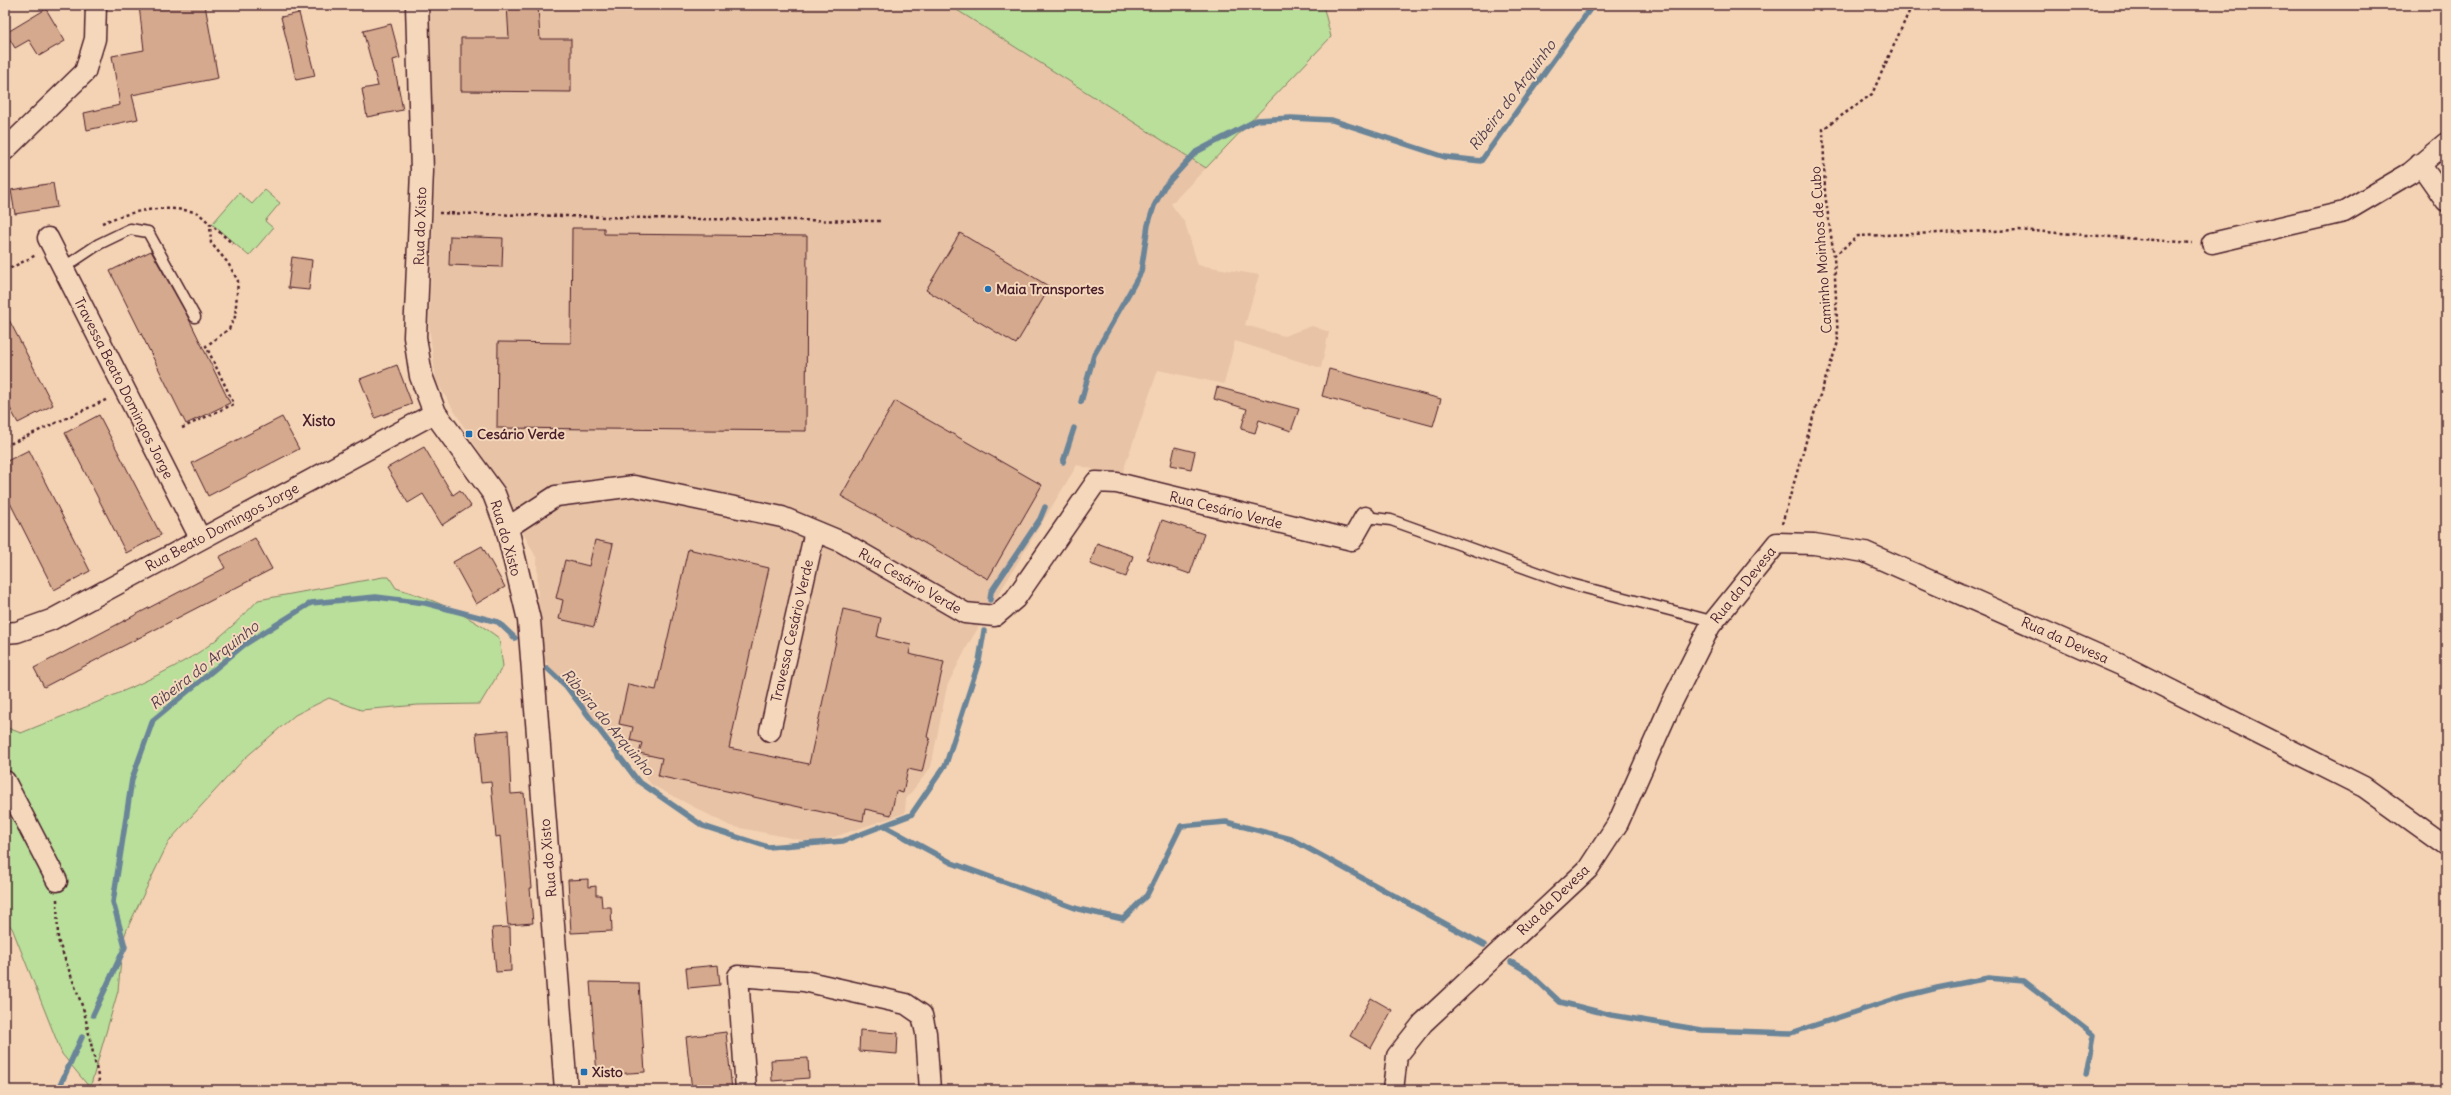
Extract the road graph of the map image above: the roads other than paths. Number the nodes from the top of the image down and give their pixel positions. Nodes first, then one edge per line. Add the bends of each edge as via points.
1 (96, 5) edge
2 (416, 5) edge
3 (2446, 142) edge
4 (5, 150) edge
5 (2420, 164) junction
6 (2446, 201) edge
7 (50, 242) road end
8 (2212, 243) road end
9 (63, 268) junction
10 (195, 317) dead end
11 (436, 413) junction
12 (1365, 517) joint
13 (506, 528) junction
14 (815, 531) junction
15 (200, 538) junction
16 (1712, 623) junction
17 (5, 633) edge
18 (770, 731) dead end
19 (5, 781) edge
20 (2446, 846) edge
21 (57, 881) road end
22 (566, 1090) edge
23 (746, 1090) edge
24 (930, 1090) edge
25 (1393, 1090) edge

1 - 4 street via 95,39 85,72
2 - 11 street, Rua do Xisto via 422,171 414,337 421,376
3 - 5 street
5 - 6 street
5 - 8 street via 2410,173 2344,212
7 - 9 street, Travessa Beato Domingos Jorge
9 - 10 lane via 99,244 130,229 148,232
9 - 15 street, Travessa Beato Domingos Jorge
11 - 13 street, Rua do Xisto via 494,494
11 - 15 street, Rua Beato Domingos Jorge
12 - 14 street, Rua Cesário Verde via 1352,540 1117,483 1096,482 1015,599 995,616 965,614 842,542
12 - 16 lane via 1391,520 1567,584
13 - 14 street, Rua Cesário Verde via 556,496 634,486 782,517
13 - 22 street, Rua do Xisto via 529,620
14 - 18 street, Travessa Cesário Verde
15 - 17 street, Rua Beato Domingos Jorge via 51,620 17,632
16 - 20 street, Rua da Devesa via 1777,544 1814,544 1865,552 2122,665 2364,787
16 - 25 street, Rua da Devesa via 1671,704 1618,823 1588,869 1423,1023 1397,1056
19 - 21 street
23 - 24 street via 738,976 804,981 906,1004 922,1015 926,1033

